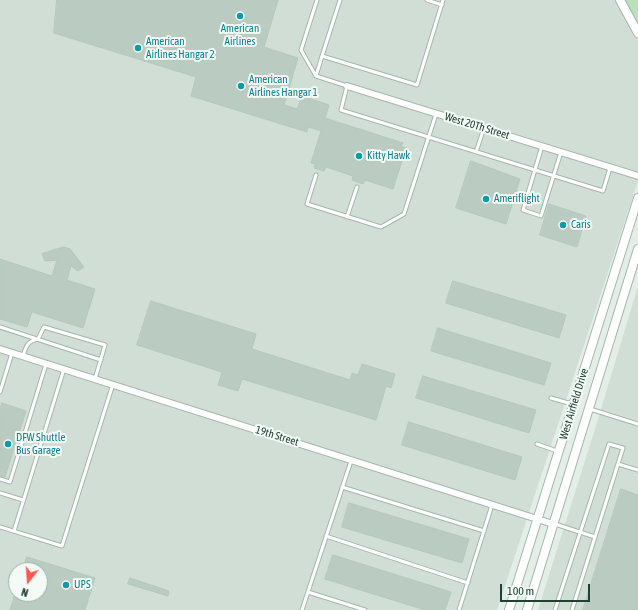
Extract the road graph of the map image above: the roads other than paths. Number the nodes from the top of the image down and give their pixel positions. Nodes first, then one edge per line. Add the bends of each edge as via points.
1 (317, 0) edge
2 (340, 0) edge
3 (427, 0) edge
4 (443, 0) edge
5 (620, 0) edge
6 (442, 4) junction
7 (638, 33) edge
8 (322, 56) junction
9 (316, 76) junction
10 (347, 86) junction
11 (436, 114) junction
12 (484, 128) junction
13 (429, 137) junction
14 (542, 146) junction
15 (476, 152) junction
16 (560, 152) junction
17 (610, 168) junction
18 (535, 170) junction
19 (316, 175) dead end
20 (554, 175) junction
21 (638, 176) edge
22 (357, 187) dead end
23 (638, 198) edge
24 (347, 217) junction
25 (637, 255) edge
26 (0, 327) edge
27 (38, 339) junction
28 (0, 349) edge
29 (12, 353) junction
30 (22, 356) junction
31 (101, 360) junction
32 (46, 364) junction
33 (64, 369) junction
34 (95, 379) junction
35 (113, 384) junction
36 (0, 392) edge
37 (551, 398) dead end
38 (574, 404) junction
39 (588, 409) junction
40 (638, 424) edge
41 (537, 444) dead end
42 (559, 451) junction
43 (351, 459) junction
44 (618, 464) junction
45 (638, 470) edge
46 (0, 479) edge
47 (342, 487) junction
48 (0, 493) edge
49 (23, 500) junction
50 (492, 504) junction
51 (538, 519) junction
52 (553, 524) junction
53 (0, 527) edge
54 (14, 531) junction
55 (484, 531) junction
56 (579, 532) junction
57 (326, 536) junction
58 (595, 537) junction
59 (468, 583) junction
60 (308, 592) junction
61 (302, 610) edge
62 (365, 610) edge
63 (459, 610) edge
64 (509, 610) edge
65 (527, 610) edge
66 (555, 610) edge
67 (572, 610) edge

1 - 9 lane via 301,50
2 - 8 lane
3 - 6 lane
4 - 6 lane
5 - 7 street
6 - 8 lane via 417,85
8 - 9 lane
9 - 10 lane, West 20Th Street
10 - 11 street, West 20Th Street
10 - 13 lane via 341,110
11 - 12 street, West 20Th Street
11 - 13 lane
12 - 14 street, West 20Th Street
12 - 15 lane
13 - 15 lane
13 - 24 lane via 404,214 381,227
14 - 16 street, West 20Th Street
14 - 18 lane
15 - 18 lane
16 - 17 street, West 20Th Street
16 - 20 lane
17 - 20 lane via 603,191
17 - 21 street, West 20Th Street
18 - 20 lane
18 - 20 lane via 523,210 541,216
19 - 24 lane via 307,204
22 - 24 lane
23 - 38 street, West Airfield Drive
25 - 39 street, West Airfield Drive
26 - 27 lane
27 - 30 lane via 31,340
27 - 31 lane
27 - 31 lane via 44,327 105,345
28 - 29 street, 19th Street
29 - 30 street, 19th Street
29 - 36 lane
30 - 32 street, 19th Street
31 - 34 lane
32 - 33 street, 19th Street
32 - 46 lane via 10,482
33 - 34 street, 19th Street
33 - 49 lane
34 - 35 street, 19th Street
35 - 43 street, 19th Street
35 - 54 lane via 62,546
37 - 38 lane
38 - 39 street
38 - 42 street, West Airfield Drive
39 - 40 lane
39 - 52 street, West Airfield Drive
41 - 42 lane
42 - 51 street, West Airfield Drive
43 - 47 lane
43 - 50 street, 19th Street
44 - 45 lane
44 - 56 lane via 623,448 608,444
44 - 58 lane
47 - 55 lane
47 - 57 lane
48 - 49 lane
49 - 54 lane
50 - 51 street, 19th Street
50 - 55 lane
51 - 52 street, 19th Street
51 - 64 street, West Airfield Drive
52 - 56 lane
52 - 65 street, West Airfield Drive
53 - 54 lane
55 - 59 lane
56 - 58 lane
56 - 66 lane
57 - 59 lane
57 - 60 lane
58 - 67 lane
59 - 63 lane
60 - 61 lane
60 - 62 lane

